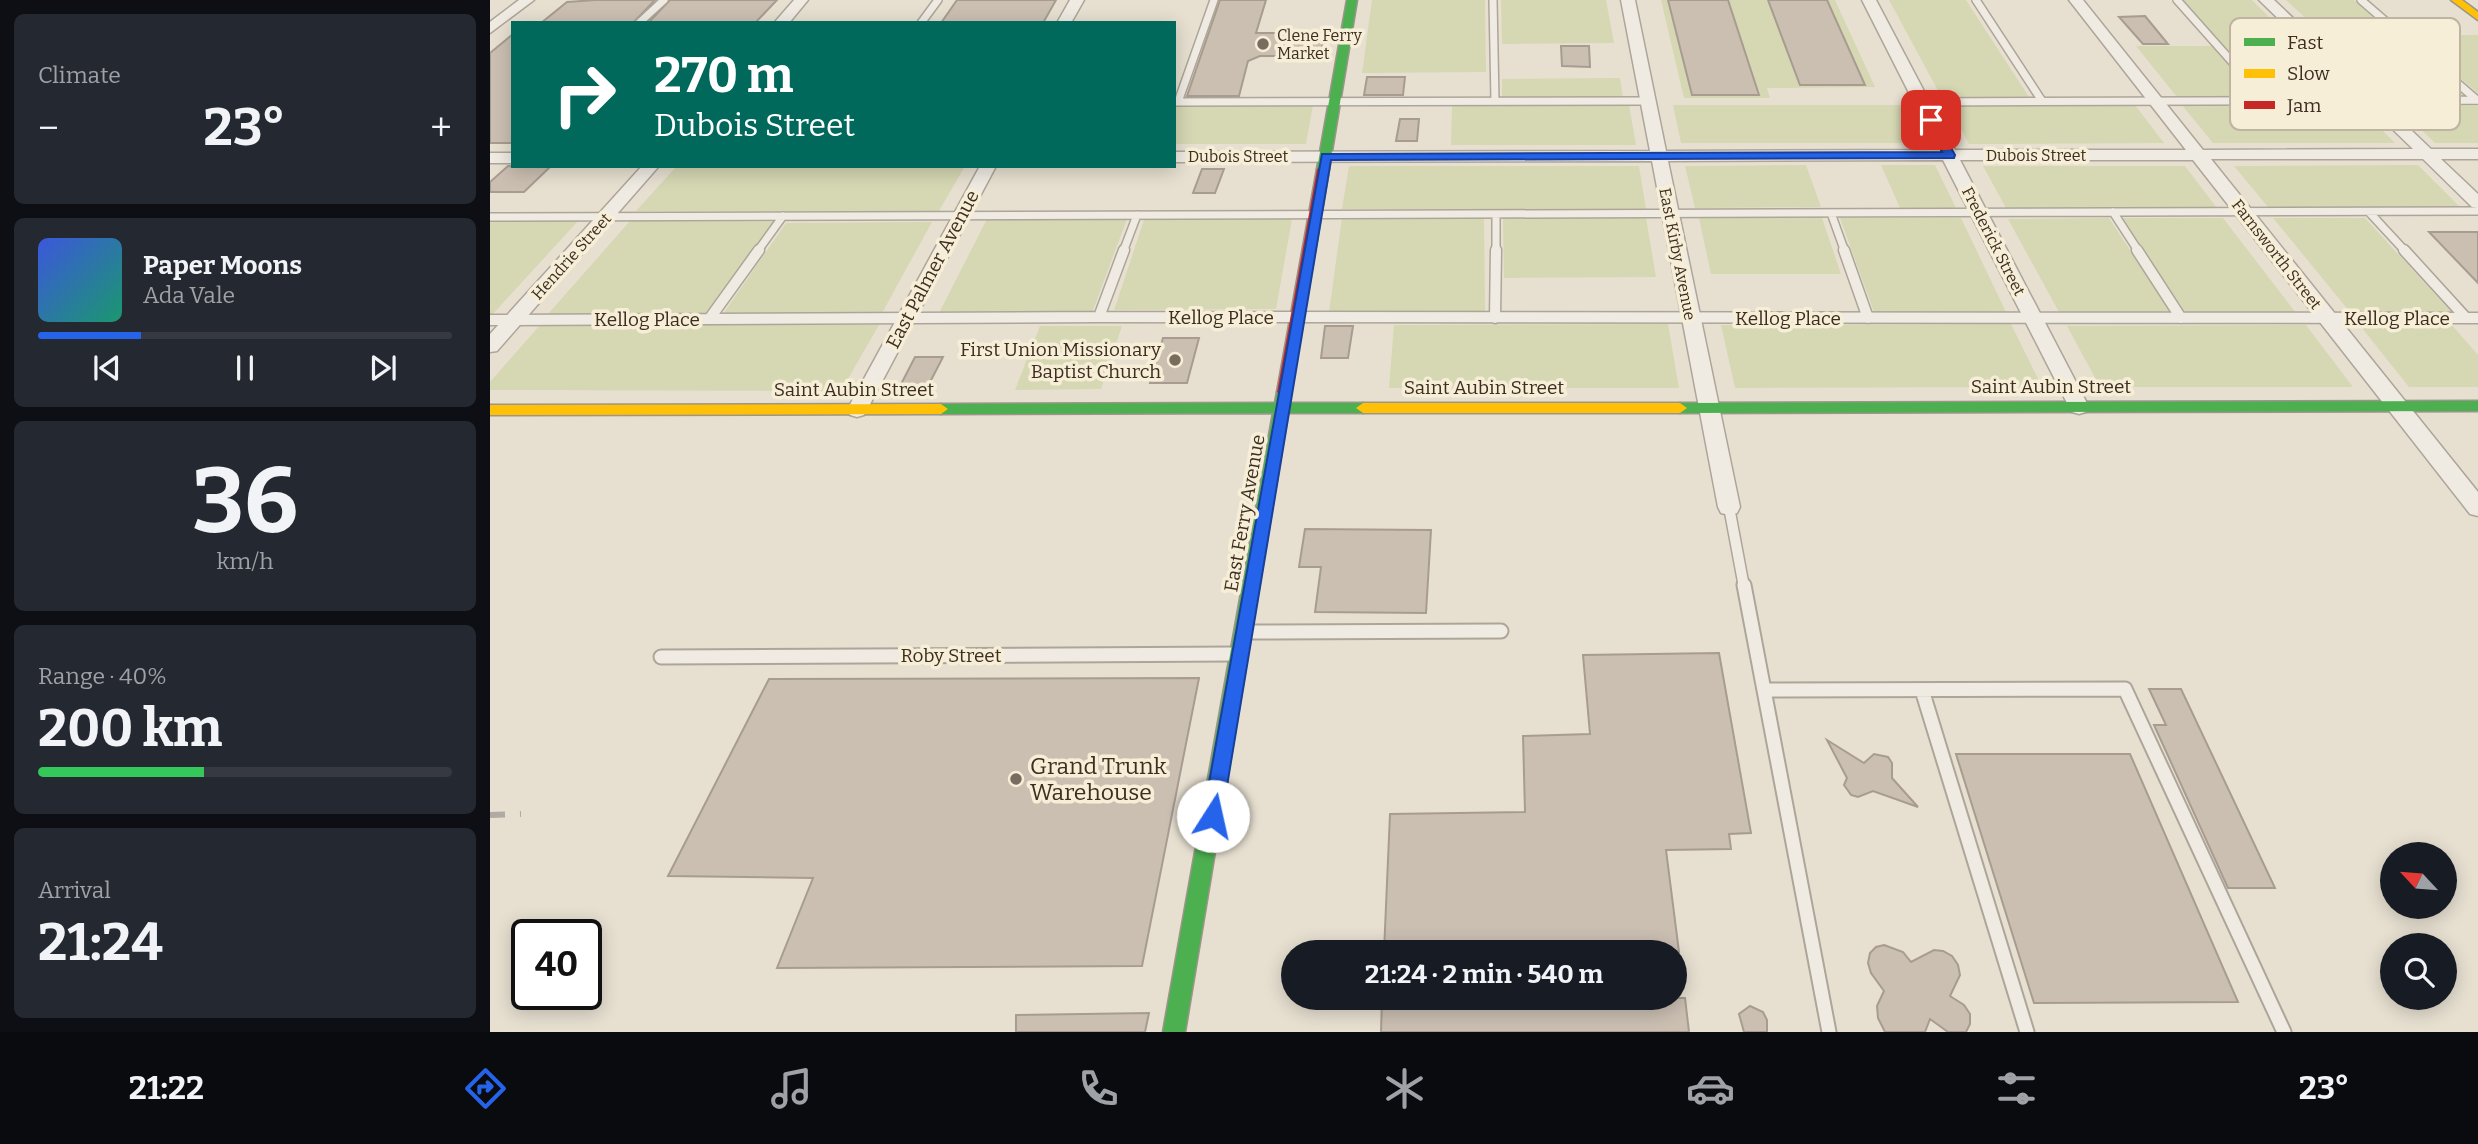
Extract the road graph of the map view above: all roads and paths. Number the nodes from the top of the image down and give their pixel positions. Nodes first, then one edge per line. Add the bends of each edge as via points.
1 (527, 0) edge
2 (664, 0) edge
3 (801, 0) edge
4 (938, 0) edge
5 (1077, 0) edge
6 (1214, 0) edge
7 (1352, 0) edge
8 (1493, 0) edge
9 (1628, 0) edge
10 (1869, 0) edge
11 (1976, 0) edge
12 (2076, 0) edge
13 (2177, 0) edge
14 (2266, 0) edge
15 (2361, 0) edge
16 (2456, 0) edge
17 (2478, 17) edge
18 (2285, 18) edge
19 (2382, 18) edge
20 (496, 20) edge
21 (641, 21) edge
22 (783, 21) edge
23 (922, 21) edge
24 (1066, 21) edge
25 (490, 29) edge
26 (2230, 60) edge
27 (2460, 85) edge
28 (2155, 100) junction
29 (2230, 100) edge
30 (2460, 100) edge
31 (2478, 100) edge
32 (1335, 101) junction
33 (1494, 101) junction
34 (1648, 101) junction
35 (2042, 101) junction
36 (1176, 102) edge
37 (1922, 102) junction
38 (2402, 130) edge
39 (2427, 154) junction
40 (2478, 154) edge
41 (1950, 155) junction
42 (2199, 155) junction
43 (1326, 156) junction
44 (1658, 156) junction
45 (1176, 157) edge
46 (490, 158) edge
47 (511, 158) edge
48 (649, 168) edge
49 (987, 168) edge
50 (2478, 203) edge
51 (2478, 211) edge
52 (2113, 212) junction
53 (2244, 212) junction
54 (2369, 212) junction
55 (1831, 213) junction
56 (1979, 213) junction
57 (1316, 214) junction
58 (1496, 214) junction
59 (1670, 214) junction
60 (961, 215) junction
61 (1137, 215) junction
62 (606, 216) junction
63 (783, 216) junction
64 (490, 217) edge
65 (906, 317) junction
66 (1099, 317) junction
67 (710, 318) junction
68 (1298, 318) junction
69 (1495, 318) junction
70 (1691, 318) junction
71 (1868, 318) junction
72 (2034, 318) junction
73 (2181, 318) junction
74 (2328, 318) junction
75 (2466, 318) junction
76 (2478, 318) edge
77 (514, 319) junction
78 (490, 320) edge
79 (490, 346) edge
80 (2478, 405) edge
81 (1284, 406) junction
82 (2397, 406) junction
83 (2079, 407) junction
84 (1709, 408) junction
85 (490, 410) edge
86 (857, 410) junction
87 (1729, 507) joint
88 (2477, 507) edge
89 (1501, 631) dead end
90 (1245, 632) junction
91 (1241, 654) junction
92 (660, 657) dead end
93 (1764, 690) junction
94 (1922, 690) junction
95 (1174, 1032) edge
96 (1829, 1032) edge
97 (2027, 1032) edge
98 (2284, 1032) edge

1 - 20 street
2 - 21 lane
3 - 22 street
4 - 23 lane
5 - 24 street
6 - 36 lane
7 - 32 street, East Ferry Avenue
8 - 33 lane
9 - 34 street, East Kirby Avenue
10 - 37 street, Frederick Street
11 - 35 lane
12 - 28 street, Farnsworth Street
13 - 26 lane
14 - 18 street
15 - 19 lane
16 - 17 street
20 - 25 street
27 - 31 lane
28 - 29 lane
28 - 35 lane
28 - 42 street, Farnsworth Street
30 - 31 lane
32 - 33 lane
32 - 36 lane
32 - 43 street, East Ferry Avenue
33 - 34 lane
34 - 44 street, East Kirby Avenue
35 - 37 lane
37 - 41 street, Frederick Street
38 - 39 street
39 - 40 street, Dubois Street
39 - 42 street, Dubois Street
39 - 50 street
41 - 42 street, Dubois Street
41 - 44 street, Dubois Street
41 - 56 street, Frederick Street
42 - 53 street, Farnsworth Street
43 - 44 street, Dubois Street
43 - 45 street, Dubois Street
43 - 57 street, East Ferry Avenue
44 - 59 street, East Kirby Avenue
46 - 47 street
48 - 62 street, Hendrie Street
49 - 60 street, East Palmer Avenue
51 - 54 lane
52 - 53 lane
52 - 56 lane
52 - 73 lane
53 - 54 lane
53 - 74 street, Farnsworth Street
54 - 75 lane
55 - 56 lane
55 - 59 lane
55 - 71 lane
56 - 72 street, Frederick Street
57 - 58 lane
57 - 61 lane
57 - 68 street, East Ferry Avenue
58 - 59 lane
58 - 69 lane
59 - 70 street, East Kirby Avenue
60 - 61 lane
60 - 63 lane
60 - 65 street, East Palmer Avenue
61 - 66 lane
62 - 63 lane
62 - 64 lane
62 - 77 street, Hendrie Street
63 - 67 lane
65 - 66 lane, Kellog Place
65 - 67 lane, Kellog Place
65 - 86 street, East Palmer Avenue
66 - 68 lane, Kellog Place
67 - 77 lane, Kellog Place
68 - 69 lane, Kellog Place
68 - 81 street, East Ferry Avenue
69 - 70 lane, Kellog Place
70 - 71 lane, Kellog Place
70 - 84 street, East Kirby Avenue
71 - 72 lane, Kellog Place
72 - 73 lane, Kellog Place
72 - 83 street, Frederick Street
73 - 74 lane, Kellog Place
74 - 75 lane, Kellog Place
74 - 82 street, Farnsworth Street
75 - 76 lane, Kellog Place
77 - 78 lane, Kellog Place
77 - 79 street, Hendrie Street
80 - 82 street, Saint Aubin Street
81 - 84 street, Saint Aubin Street
81 - 86 street, Saint Aubin Street
81 - 90 street, East Ferry Avenue
82 - 83 street, Saint Aubin Street
82 - 88 street, Farnsworth Street
83 - 84 street, Saint Aubin Street
84 - 87 street, East Kirby Avenue
85 - 86 street, Saint Aubin Street
87 - 93 lane
89 - 90 lane
90 - 91 street, East Ferry Avenue
91 - 92 lane, Roby Street
91 - 95 street, East Ferry Avenue
93 - 94 lane
93 - 96 lane
94 - 97 lane
94 - 98 lane via 2125,689

